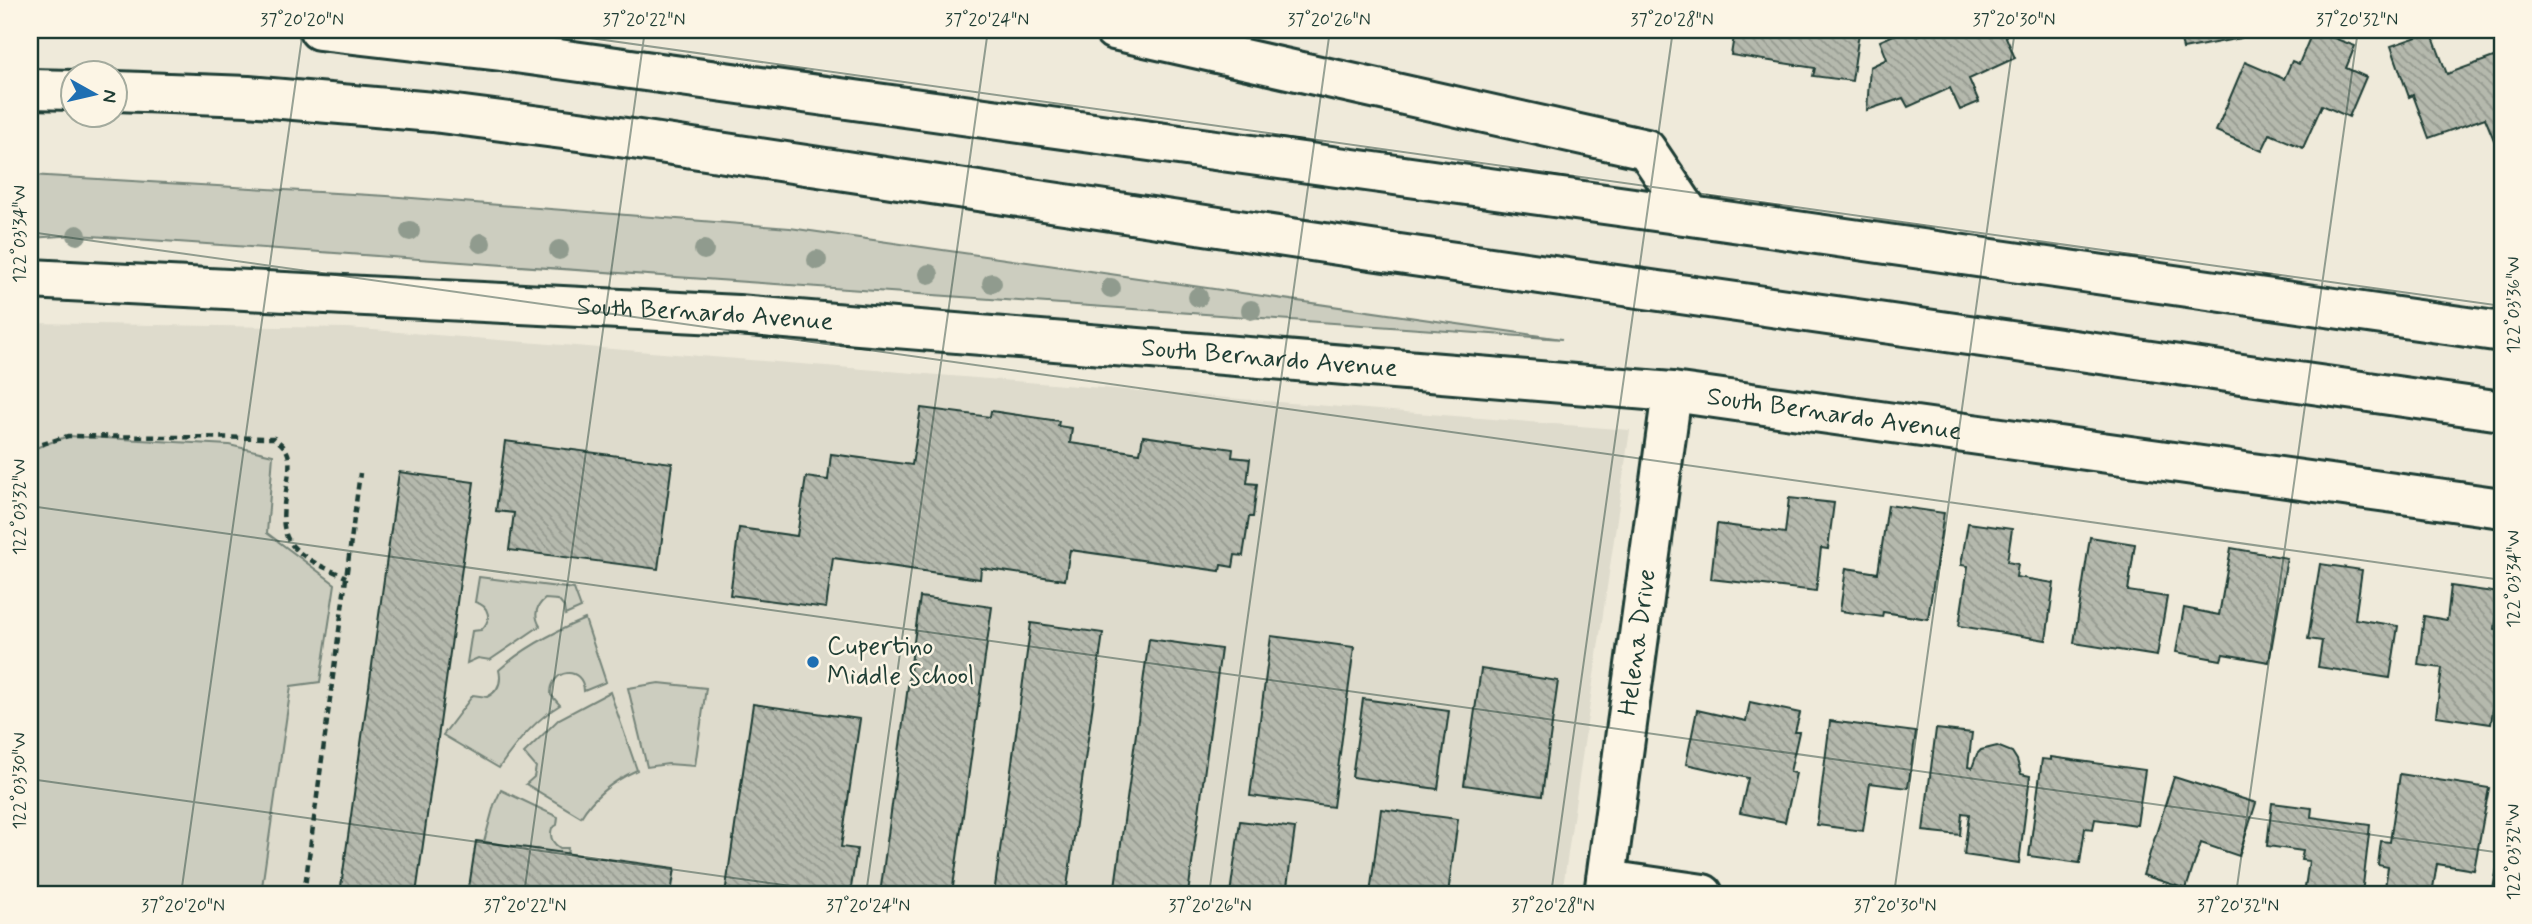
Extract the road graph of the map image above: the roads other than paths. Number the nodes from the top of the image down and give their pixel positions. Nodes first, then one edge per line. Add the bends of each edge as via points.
1 (319, 30) edge
2 (1114, 30) edge
3 (30, 89) edge
4 (60, 90) edge
5 (130, 92) edge
6 (1691, 216) junction
7 (30, 279) edge
8 (2502, 332) edge
9 (1672, 392) junction
10 (2502, 411) edge
11 (2502, 508) edge
12 (1605, 887) edge
13 (1703, 894) edge

1 - 6 main road via 501,51
2 - 6 main road via 1646,149
3 - 4 main road
5 - 10 main road via 433,112 586,132 1371,250
6 - 8 main road
7 - 9 main road, South Bernardo Avenue via 738,315
9 - 11 main road, South Bernardo Avenue
9 - 12 main road, Helena Drive
12 - 13 main road

